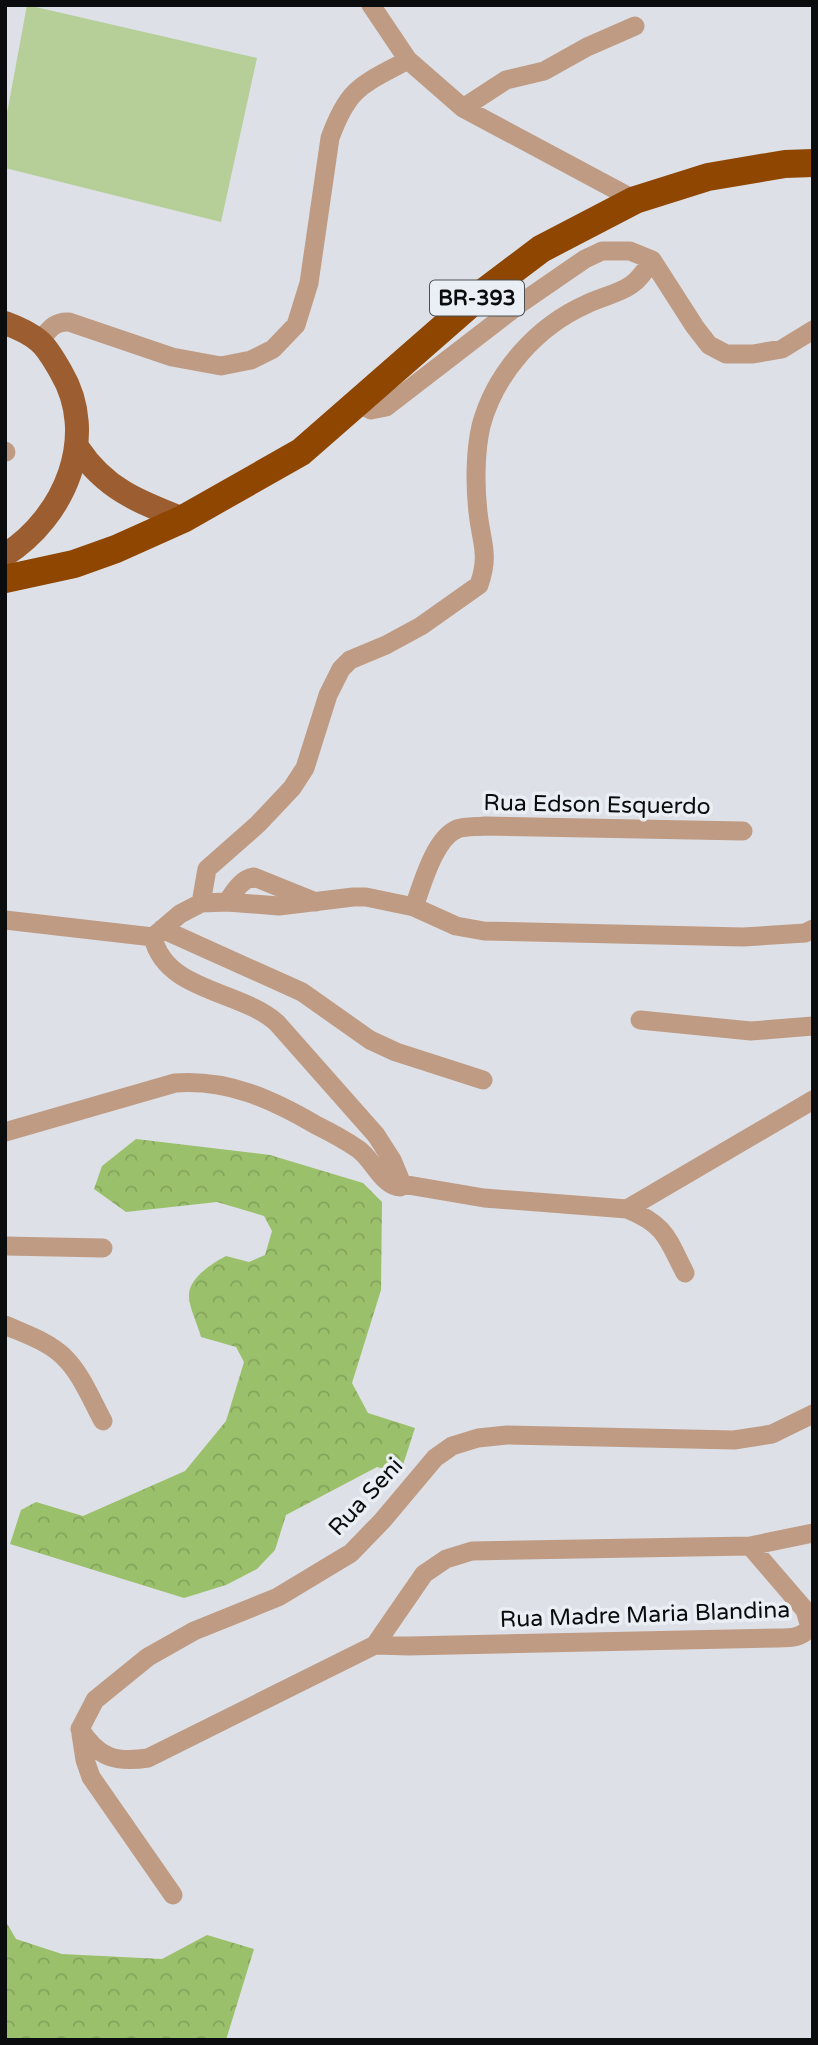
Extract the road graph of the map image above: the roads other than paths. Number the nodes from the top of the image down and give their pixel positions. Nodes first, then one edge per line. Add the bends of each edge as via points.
1 (371, 5) edge
2 (635, 26) dead end
3 (408, 60) junction
4 (463, 108) junction
5 (813, 163) edge
6 (635, 200) junction
7 (652, 260) junction
8 (5, 323) edge
9 (813, 330) edge
10 (40, 341) junction
11 (357, 403) junction
12 (78, 448) junction
13 (183, 519) junction
14 (5, 555) edge
15 (5, 579) edge
16 (743, 831) dead end
17 (227, 902) junction
18 (317, 902) junction
19 (201, 903) junction
20 (414, 906) junction
21 (5, 920) edge
22 (810, 931) edge
23 (158, 933) junction
24 (640, 1020) dead end
25 (813, 1026) edge
26 (483, 1080) dead end
27 (813, 1100) edge
28 (5, 1132) edge
29 (402, 1184) junction
30 (627, 1209) junction
31 (5, 1246) edge
32 (103, 1248) dead end
33 (685, 1273) dead end
34 (5, 1325) edge
35 (813, 1414) edge
36 (103, 1421) dead end
37 (813, 1533) edge
38 (750, 1546) junction
39 (376, 1645) junction
40 (80, 1729) junction
41 (173, 1895) dead end

1 - 3 street
2 - 4 street via 544,71 506,80
3 - 4 street
3 - 10 street via 363,84 338,117 330,138 309,283 296,325 273,349 251,360 221,366 172,357 69,322 54,324
4 - 6 street
5 - 6 highway, BR-393 via 708,177
6 - 11 highway, BR-393 via 541,249 484,292
7 - 9 street via 709,345 726,354 782,349
7 - 11 street via 630,251 602,250 521,303 386,407 371,410
7 - 19 street via 631,285 555,321 510,368 487,405 480,430 478,512 485,559 479,585 421,626 350,660 341,669 305,768 258,824 207,869
8 - 10 main road
10 - 12 main road via 73,394
11 - 13 highway, BR-393 via 301,452
12 - 13 main road via 113,486
12 - 14 main road via 69,475 37,530
13 - 15 highway, BR-393 via 74,564
16 - 20 street, Rua Edson Esquerdo via 458,829 444,838 436,851
17 - 18 street via 265,906
17 - 18 street via 239,886 254,877
17 - 19 street
18 - 20 street via 366,897
19 - 23 street
20 - 22 street via 456,926 484,931 743,937
21 - 23 street
23 - 26 street via 302,992 370,1040 396,1052
23 - 29 street via 156,950 184,978 255,1008 277,1023 376,1135
24 - 25 street via 751,1031
27 - 30 street
28 - 29 street via 175,1083 209,1082 282,1105 357,1148 394,1187
29 - 30 street via 484,1198
30 - 33 street via 659,1226
31 - 32 street
34 - 36 street via 63,1356
35 - 40 street, Rua Seni via 754,1438 507,1435 452,1446 435,1458 351,1553 278,1597 194,1630 148,1657 95,1700
37 - 38 street, Rua Madre Maria Blandina
38 - 39 street, Rua Madre Maria Blandina via 472,1551 446,1559 424,1574
38 - 39 street, Rua Madre Maria Blandina via 805,1610 810,1627 805,1633 737,1639
39 - 40 street, Rua Madre Maria Blandina via 148,1758 103,1755
40 - 41 street via 91,1777

